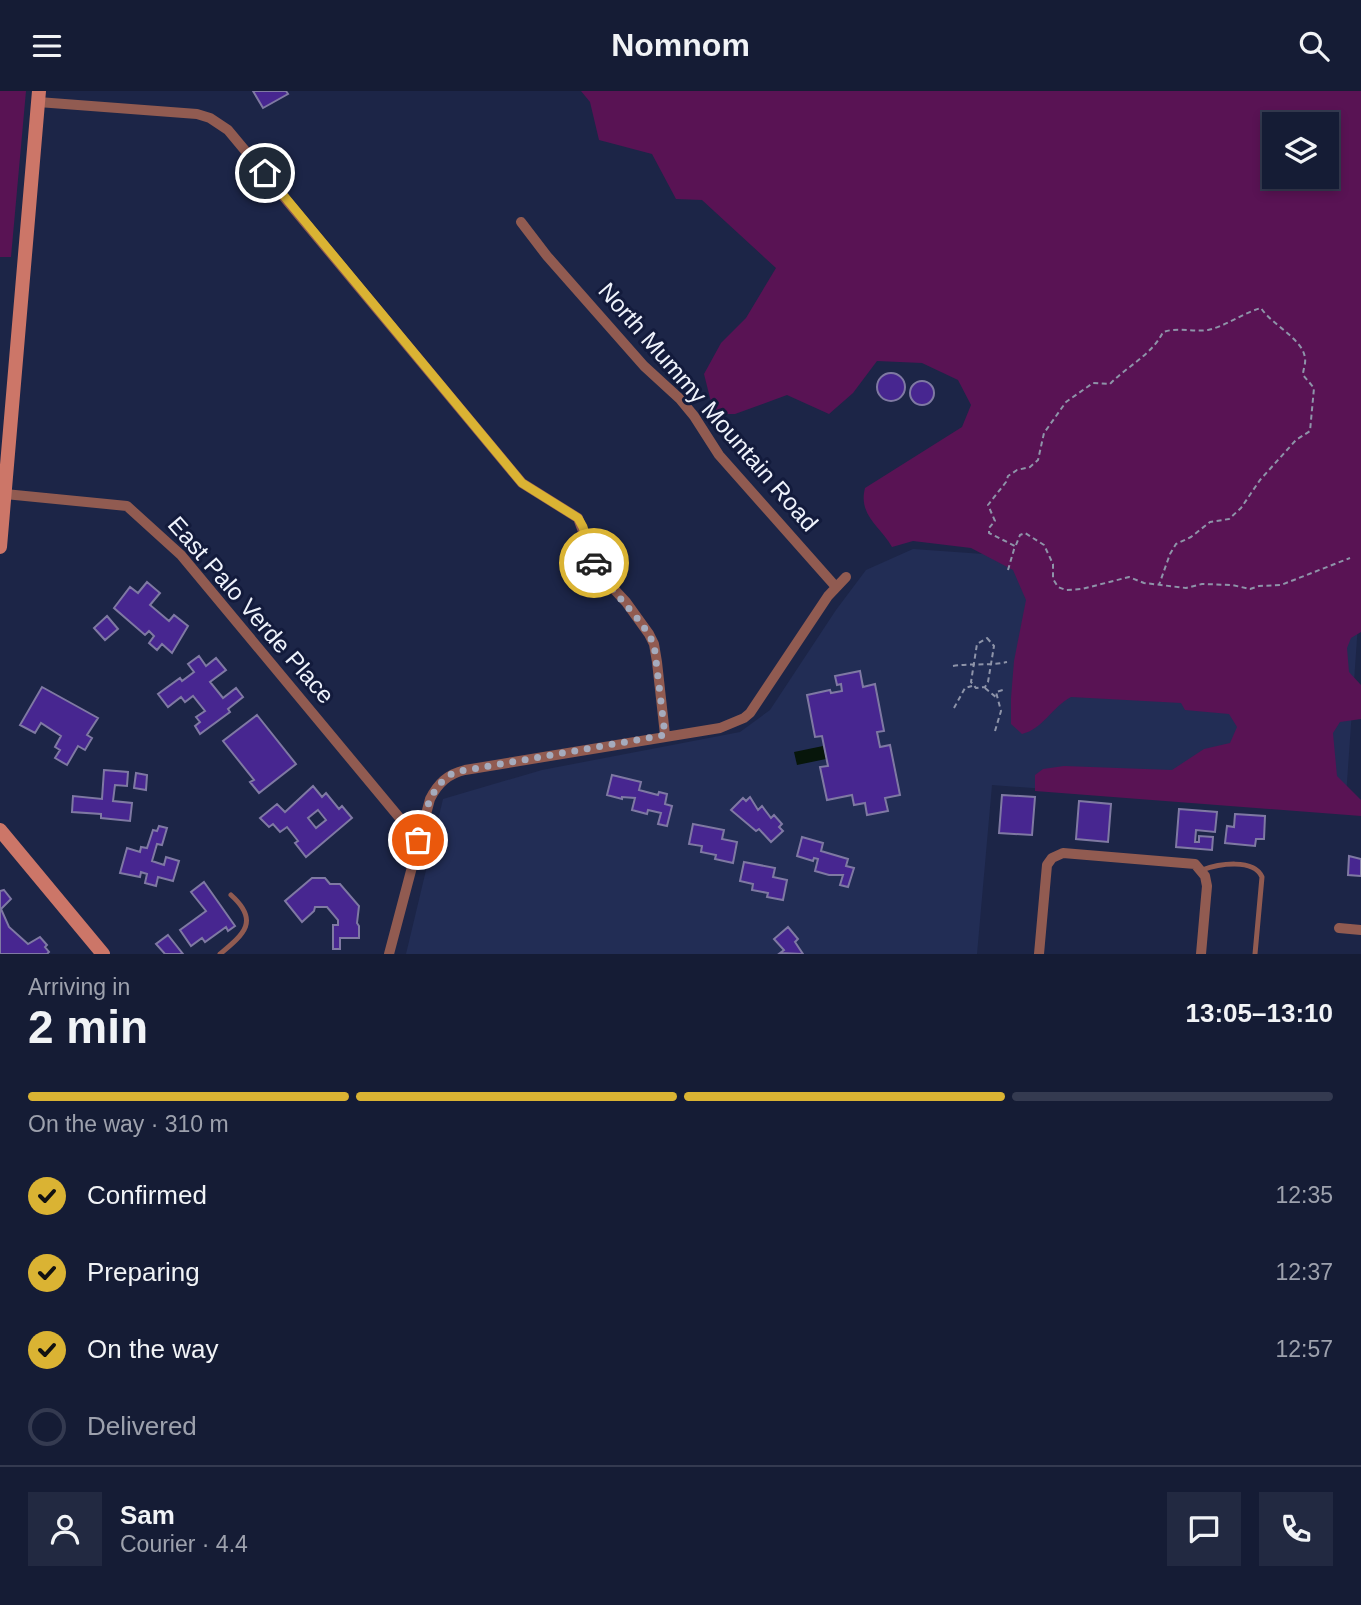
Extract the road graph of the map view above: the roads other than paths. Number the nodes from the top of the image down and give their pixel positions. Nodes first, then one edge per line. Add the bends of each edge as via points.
1 (38, 97) edge
2 (521, 222) dead end
3 (5, 494) junction
4 (0, 547) edge
5 (846, 577) dead end
6 (836, 587) junction
7 (665, 735) junction
8 (0, 830) edge
9 (418, 840) junction
10 (1202, 870) junction
11 (231, 895) dead end
12 (1339, 928) dead end
13 (1361, 930) edge
14 (103, 954) edge
15 (220, 954) edge
16 (388, 954) edge
17 (1039, 954) edge
18 (1201, 954) edge
19 (1255, 954) edge

1 - 3 street
1 - 7 street via 197,114 228,130 522,483 578,518 598,572 654,644
2 - 6 street, North Mummy Mountain Road via 644,366 680,399 719,455
3 - 4 street
3 - 9 street, East Palo Verde Place via 127,506 181,555
5 - 6 street
6 - 7 street via 744,719 720,728
7 - 9 street via 455,772 433,792
8 - 14 street
9 - 16 street
10 - 17 street via 1195,864 1063,853 1047,865
10 - 18 street via 1207,886
10 - 19 lane via 1214,865 1259,870
11 - 15 lane via 243,905 248,924 242,936
12 - 13 street

